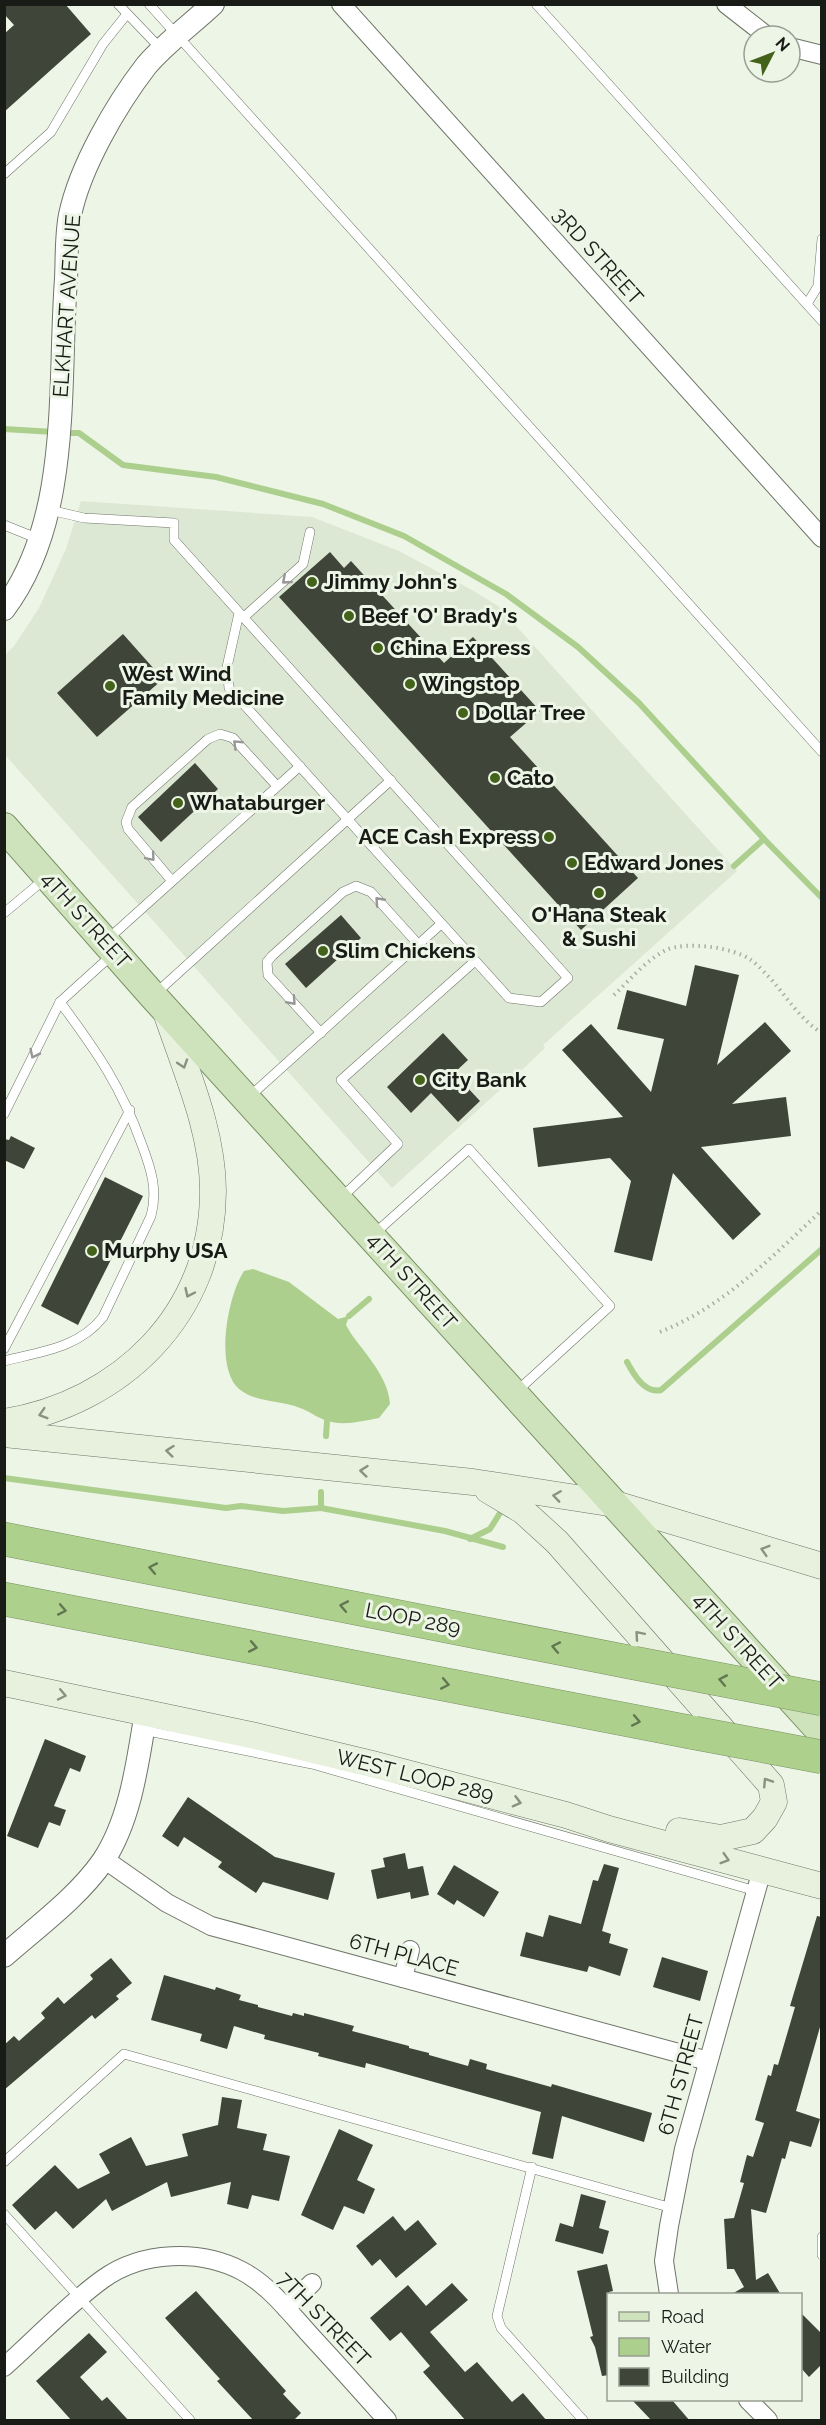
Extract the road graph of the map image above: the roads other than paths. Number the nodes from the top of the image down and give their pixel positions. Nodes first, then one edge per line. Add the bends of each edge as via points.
1 (118, 4) edge
2 (149, 4) edge
3 (213, 4) edge
4 (341, 4) edge
5 (536, 4) edge
6 (726, 4) edge
7 (127, 14) junction
8 (752, 24) edge
9 (170, 44) junction
10 (802, 50) edge
11 (822, 55) edge
12 (4, 174) edge
13 (822, 239) edge
14 (807, 304) junction
15 (822, 321) edge
16 (50, 510) junction
17 (4, 525) edge
18 (310, 532) dead end
19 (822, 538) edge
20 (41, 540) junction
21 (4, 609) edge
22 (242, 615) junction
23 (822, 752) edge
24 (300, 766) junction
25 (391, 780) junction
26 (277, 786) junction
27 (348, 819) junction
28 (4, 827) edge
29 (48, 876) junction
30 (172, 881) junction
31 (4, 913) edge
32 (441, 924) junction
33 (418, 944) junction
34 (110, 947) junction
35 (475, 961) junction
36 (60, 1002) junction
37 (159, 1002) junction
38 (321, 1033) junction
39 (247, 1099) junction
40 (130, 1110) junction
41 (4, 1114) edge
42 (339, 1200) junction
43 (372, 1236) junction
44 (4, 1349) edge
45 (4, 1361) edge
46 (515, 1394) junction
47 (4, 1422) edge
48 (4, 1434) edge
49 (473, 1482) junction
50 (615, 1504) junction
51 (4, 1539) edge
52 (822, 1566) edge
53 (4, 1599) edge
54 (4, 1683) edge
55 (822, 1699) edge
56 (144, 1721) junction
57 (822, 1733) edge
58 (822, 1756) edge
59 (566, 1815) junction
60 (104, 1859) junction
61 (759, 1881) junction
62 (822, 1886) edge
63 (410, 1950) dead end
64 (4, 1956) edge
65 (403, 1978) junction
66 (708, 2061) junction
67 (4, 2162) edge
68 (532, 2167) junction
69 (672, 2208) junction
70 (4, 2214) edge
71 (822, 2237) edge
72 (822, 2255) edge
73 (312, 2283) dead end
74 (669, 2293) edge
75 (80, 2298) junction
76 (286, 2308) junction
77 (4, 2367) edge
78 (749, 2401) edge
79 (190, 2421) edge
80 (387, 2421) edge
81 (583, 2421) edge
82 (768, 2421) edge

1 - 7 lane
2 - 9 lane
3 - 9 street, ELKHART AVENUE
4 - 19 street, 3RD STREET
5 - 14 lane
6 - 8 street
7 - 9 lane
7 - 12 lane via 103,44 51,132
9 - 16 street, ELKHART AVENUE via 147,65 119,107 84,171 70,216
9 - 23 lane
10 - 11 street
13 - 14 lane via 818,286
14 - 15 lane
16 - 20 street, ELKHART AVENUE
16 - 22 lane via 84,518 174,523 174,540
17 - 20 lane
18 -> 22 lane via 303,564
20 - 21 street, ELKHART AVENUE
22 - 24 lane via 228,667 228,684
22 - 25 lane
24 - 26 lane
24 - 27 lane
25 - 27 lane
25 - 35 lane via 568,978 541,1002 508,998
26 - 30 lane
26 -> 30 lane via 233,738 220,734 208,739 132,807 126,822 128,829
27 - 32 lane
27 - 37 lane
28 - 29 main road, 4TH STREET
29 - 31 lane
29 - 34 main road, 4TH STREET
30 - 34 lane
32 - 33 lane
32 - 35 lane
33 - 38 lane
33 -> 38 lane via 371,892 356,886 343,892 272,956 267,962 268,975
34 - 36 lane
34 - 37 main road, 4TH STREET
35 - 42 lane via 341,1080 398,1144
36 - 40 lane via 99,1053
36 -> 41 lane
37 - 39 main road, 4TH STREET
37 -> 47 main road via 201,1118 211,1165 211,1219 200,1267 171,1325 129,1368 65,1406
38 - 39 lane
39 - 42 main road, 4TH STREET
40 - 44 lane
40 - 45 lane via 151,1170 155,1203 103,1317 93,1329 66,1345
42 - 43 main road, 4TH STREET
43 - 46 main road, 4TH STREET
43 - 46 lane via 469,1149 610,1306
46 - 50 main road, 4TH STREET
49 -> 48 main road
50 -> 49 main road
59 -> 49 main road via 720,1838 753,1831 774,1802 771,1785 558,1542 523,1511
52 -> 50 main road
50 - 57 main road, 4TH STREET
55 -> 51 highway, LOOP 289, bridge
53 -> 58 highway, bridge
54 -> 56 main road, WEST LOOP 289
56 -> 59 main road, WEST LOOP 289 via 339,1756
56 - 60 street via 129,1798
56 - 61 lane
59 -> 61 main road, WEST LOOP 289
60 - 64 street via 74,1894
60 - 65 street, 6TH PLACE via 167,1903 211,1926
61 - 62 main road, WEST LOOP 289
61 - 66 street, 6TH STREET
63 - 65 street
65 - 66 street, 6TH PLACE
66 - 69 street, 6TH STREET
67 - 68 lane via 124,2055
68 - 69 lane
68 - 81 lane via 497,2316 501,2328
69 - 74 street, 6TH STREET via 664,2261
70 - 75 lane
71 - 72 lane
73 - 76 street
75 - 76 street, 7TH STREET via 104,2278 135,2263 190,2256 242,2271
75 - 77 street, 7TH STREET
75 - 79 lane
76 - 80 street, 7TH STREET
78 - 82 street

